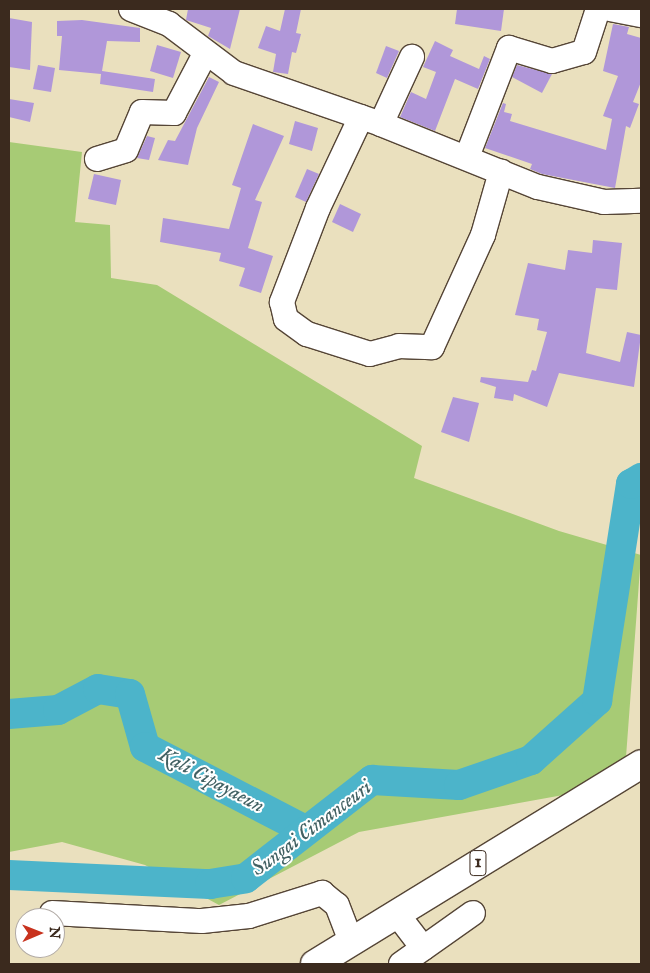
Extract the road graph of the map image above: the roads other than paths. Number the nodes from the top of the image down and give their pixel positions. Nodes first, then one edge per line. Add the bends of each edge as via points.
1 (131, 9) edge
2 (598, 9) edge
3 (610, 9) edge
4 (641, 15) edge
5 (206, 54) junction
6 (412, 57) dead end
7 (371, 121) junction
8 (467, 157) junction
9 (98, 159) dead end
10 (501, 172) junction
11 (641, 201) edge
12 (641, 764) edge
13 (473, 913) dead end
14 (65, 914) edge
15 (397, 914) junction
16 (352, 941) junction
17 (423, 948) junction
18 (315, 964) edge
19 (401, 964) edge

1 - 5 street via 169,24
2 - 8 street via 584,52 552,61 509,48
3 - 4 street
5 - 7 street via 234,73
5 - 9 street via 174,113 142,112 126,150
6 - 7 street
7 - 8 street
7 - 10 street via 318,208 282,302 286,319 307,334 370,354 399,346 432,347 483,235
8 - 10 street
10 - 11 street via 566,195 604,202
12 - 15 highway, 1
13 - 17 street
14 - 16 street via 202,921 249,916 322,893 337,905
15 - 16 highway, 1
15 - 17 street
16 - 18 highway, 1
17 - 19 street

